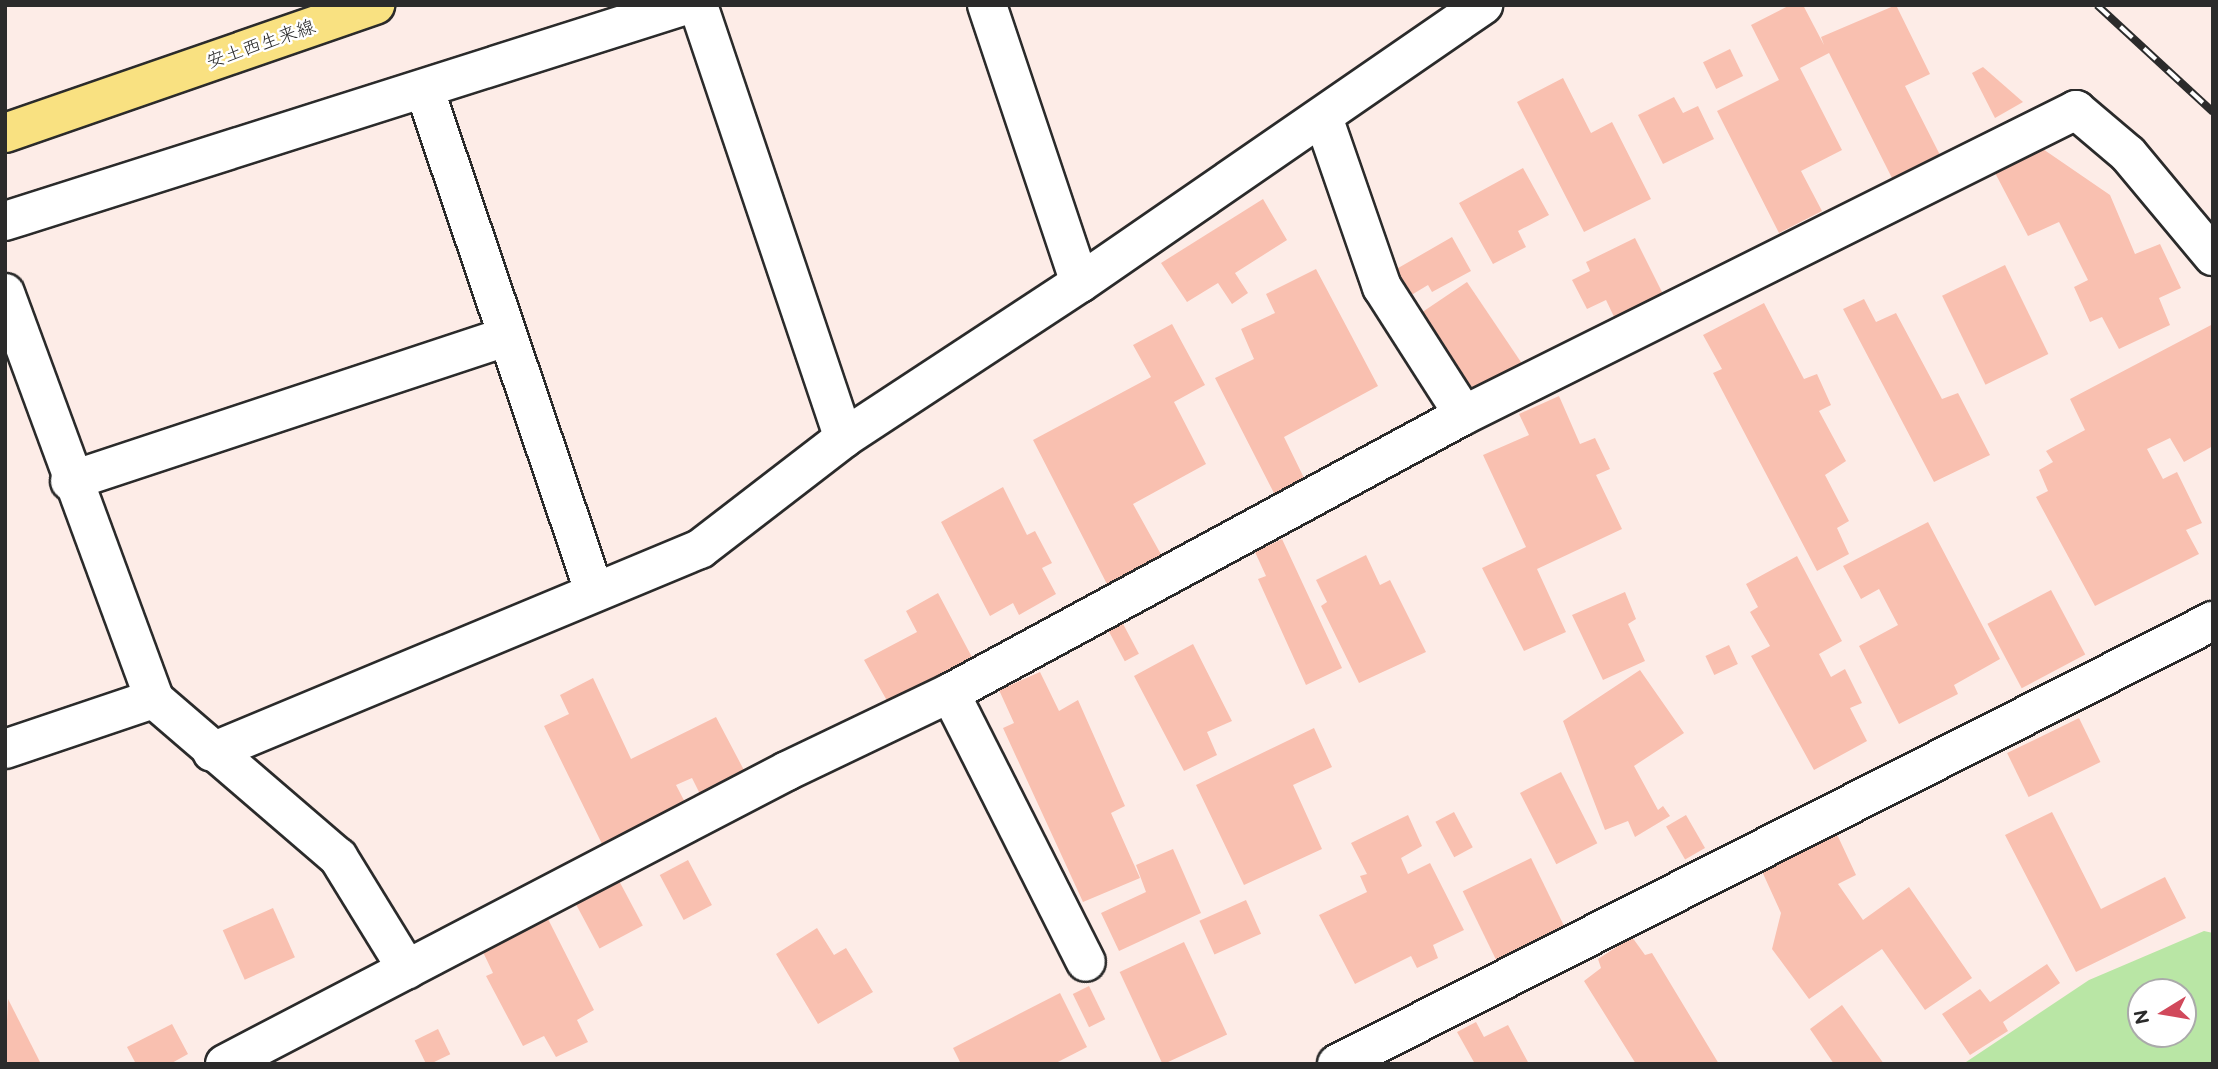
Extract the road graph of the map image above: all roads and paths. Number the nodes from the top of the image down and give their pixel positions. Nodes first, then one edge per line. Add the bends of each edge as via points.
1 (375, 5) edge
2 (686, 5) edge
3 (698, 5) edge
4 (987, 5) edge
5 (1483, 5) edge
6 (425, 91) junction
7 (1323, 117) junction
8 (5, 133) edge
9 (5, 221) edge
10 (2213, 256) edge
11 (1080, 283) junction
12 (5, 293) edge
13 (12, 337) edge
14 (506, 337) junction
15 (1464, 415) junction
16 (844, 438) junction
17 (70, 481) junction
18 (594, 591) junction
19 (2213, 621) edge
20 (950, 693) junction
21 (154, 699) junction
22 (5, 749) edge
23 (212, 752) junction
24 (1086, 962) dead end
25 (407, 969) junction
26 (225, 1064) edge
27 (1337, 1064) edge

1 - 8 main road, 安土西生来線
2 - 6 street
3 - 16 street
4 - 11 street
5 - 7 street
6 - 9 street
6 - 14 street
7 - 11 street
7 - 15 street via 1382,287
10 - 15 street via 2128,154 2076,110
11 - 16 street
12 - 13 street
13 - 17 street
14 - 17 street
14 - 18 street
15 - 20 street
16 - 18 street via 700,549
17 - 21 street
18 - 23 street
19 - 27 street
20 - 24 street
20 - 25 street via 787,771
21 - 22 street
21 - 23 street
23 - 25 street via 338,857
25 - 26 street

